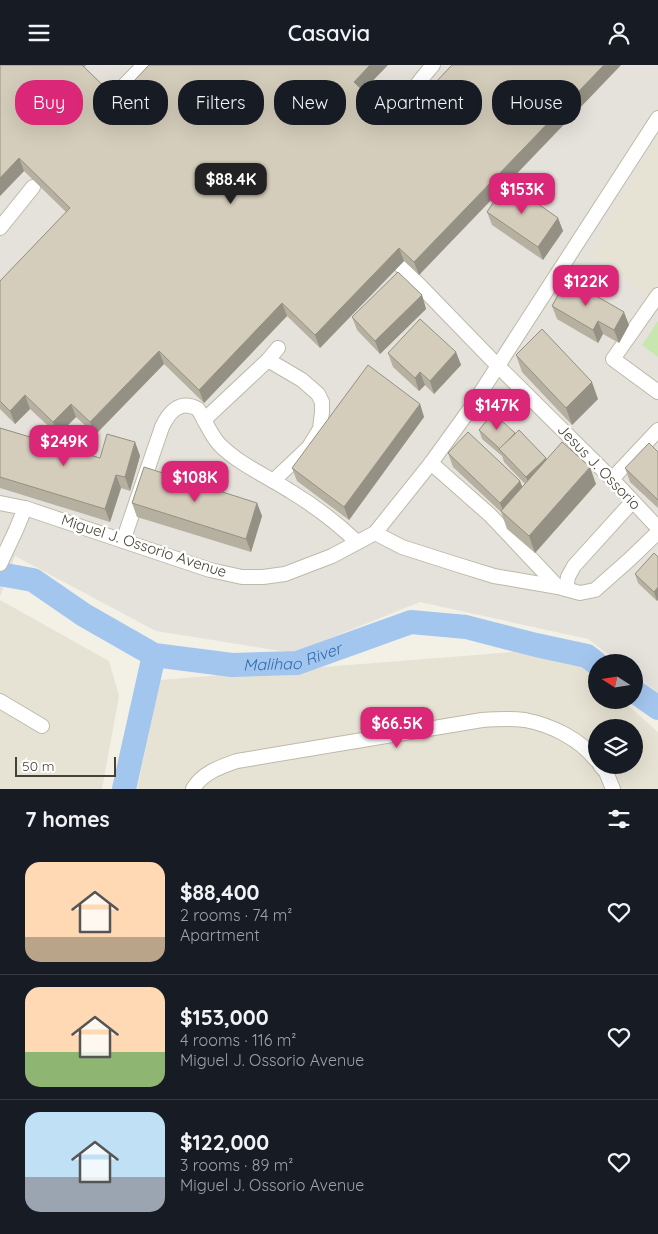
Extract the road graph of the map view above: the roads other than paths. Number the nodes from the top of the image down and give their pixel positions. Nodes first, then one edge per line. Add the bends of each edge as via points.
1 (144, 65) edge
2 (434, 65) edge
3 (129, 80) edge
4 (658, 118) edge
5 (398, 133) edge
6 (33, 187) dead end
7 (0, 228) edge
8 (400, 265) dead end
9 (658, 295) edge
10 (278, 348) dead end
11 (268, 360) junction
12 (497, 365) junction
13 (658, 392) edge
14 (204, 420) junction
15 (658, 430) edge
16 (431, 463) junction
17 (612, 479) junction
18 (273, 481) junction
19 (632, 502) junction
20 (0, 503) edge
21 (25, 508) junction
22 (658, 528) edge
23 (658, 532) edge
24 (375, 533) junction
25 (123, 541) junction
26 (357, 542) junction
27 (0, 564) edge
28 (562, 588) junction
29 (0, 701) edge
30 (42, 726) dead end
31 (588, 752) edge
32 (607, 774) edge
33 (193, 789) edge
34 (613, 789) edge

1 - 3 street
2 - 5 street via 416,85 404,126
4 - 12 street, Miguel J. Ossorio Avenue
6 - 7 street
8 - 12 street, Jesus J. Ossorio
9 - 13 street via 613,359
10 - 11 street
11 - 14 street
11 - 18 street via 302,380 322,402 320,429 309,447
12 - 16 street, Miguel J. Ossorio Avenue
12 - 17 street, Jesus J. Ossorio
14 - 18 street via 218,443 231,455
14 - 25 street via 198,409 184,405 167,416
15 - 17 street
16 - 24 street, Miguel J. Ossorio Avenue
16 - 28 street via 490,515
17 - 19 street, Jesus J. Ossorio
18 - 26 street via 326,514
19 - 22 street, Jesus J. Ossorio
19 - 28 street via 574,567
20 - 21 street, Miguel J. Ossorio Avenue
21 - 25 street, Miguel J. Ossorio Avenue
21 - 27 street
23 - 28 street via 595,590 580,593
24 - 26 street, Miguel J. Ossorio Avenue
24 - 28 street via 402,547 452,563
25 - 26 street, Miguel J. Ossorio Avenue via 210,570 242,577 285,574 332,556
29 - 30 street
31 - 33 street via 564,733 546,727 526,721 482,720 236,761 205,775
32 - 34 street

